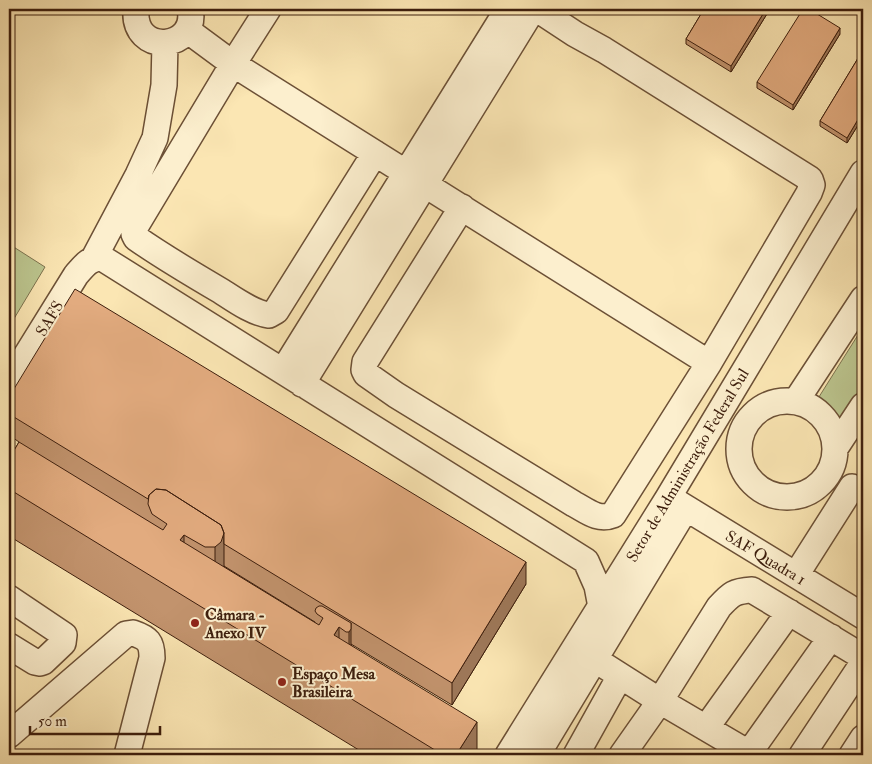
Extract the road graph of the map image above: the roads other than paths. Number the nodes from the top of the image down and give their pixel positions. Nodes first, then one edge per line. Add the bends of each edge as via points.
1 (120, 9) edge
2 (268, 9) edge
3 (508, 9) edge
4 (533, 9) edge
5 (537, 9) edge
6 (137, 17) edge
7 (193, 17) edge
8 (165, 43) junction
9 (233, 64) junction
10 (375, 153) junction
11 (863, 173) edge
12 (415, 178) junction
13 (462, 207) junction
14 (94, 258) junction
15 (863, 299) edge
16 (709, 363) junction
17 (292, 377) junction
18 (9, 383) edge
19 (796, 401) junction
20 (863, 406) edge
21 (835, 454) junction
22 (858, 492) edge
23 (677, 503) junction
24 (631, 558) junction
25 (586, 561) junction
26 (796, 575) junction
27 (9, 598) edge
28 (601, 607) junction
29 (789, 612) junction
30 (863, 616) edge
31 (831, 637) junction
32 (9, 646) edge
33 (863, 657) edge
34 (594, 659) junction
35 (863, 663) edge
36 (620, 676) junction
37 (660, 701) junction
38 (706, 728) junction
39 (9, 735) edge
40 (863, 738) edge
41 (742, 753) edge
42 (127, 755) edge
43 (508, 755) edge
44 (537, 755) edge
45 (576, 755) edge
46 (622, 755) edge
47 (802, 755) edge
48 (852, 755) edge

1 - 6 street
2 - 9 street
3 - 12 street
4 - 12 street
5 - 16 street via 810,179 809,193
6 - 8 street via 142,33
7 - 8 street via 181,36
7 - 9 street
8 - 14 street, SAFS via 164,86 155,138
9 - 10 street
9 - 10 street via 134,229 136,238 164,257 246,306 269,315 276,311
10 - 12 street
11 - 23 street, Setor de Administração Federal Sul
12 - 13 street
12 - 17 street
13 - 16 street
13 - 16 street via 365,362 366,374 396,395 574,504 600,518 607,518 613,515
14 - 17 street via 102,258
14 - 18 street, SAFS via 76,274
15 - 19 street
17 - 25 street
19 - 21 street via 811,406 824,417 832,431
19 - 21 street via 766,404 744,425 738,453 750,481 776,496 805,494 828,475
20 - 21 street
21 - 22 street
22 - 26 street
23 - 24 street, Setor de Administração Federal Sul
23 - 26 street, SAF Quadra 1
23 - 34 street, Setor de Administração Federal Sul
24 - 25 street
24 - 28 street, Setor de Administração Federal Sul
25 - 28 street via 597,586
26 - 30 street, SAF Quadra 1
27 - 32 street via 64,635 65,639 40,663
28 - 43 street, Setor de Administração Federal Sul
29 - 31 street
29 - 37 street via 752,590 731,594 719,607
29 - 38 street
31 - 33 street
31 - 41 street
34 - 36 street
34 - 44 street, Setor de Administração Federal Sul
35 - 47 street
36 - 37 street
36 - 45 street
37 - 38 street
37 - 46 street
38 - 41 street
39 - 42 street via 126,634 133,633 147,640 152,647 152,658
40 - 48 street

